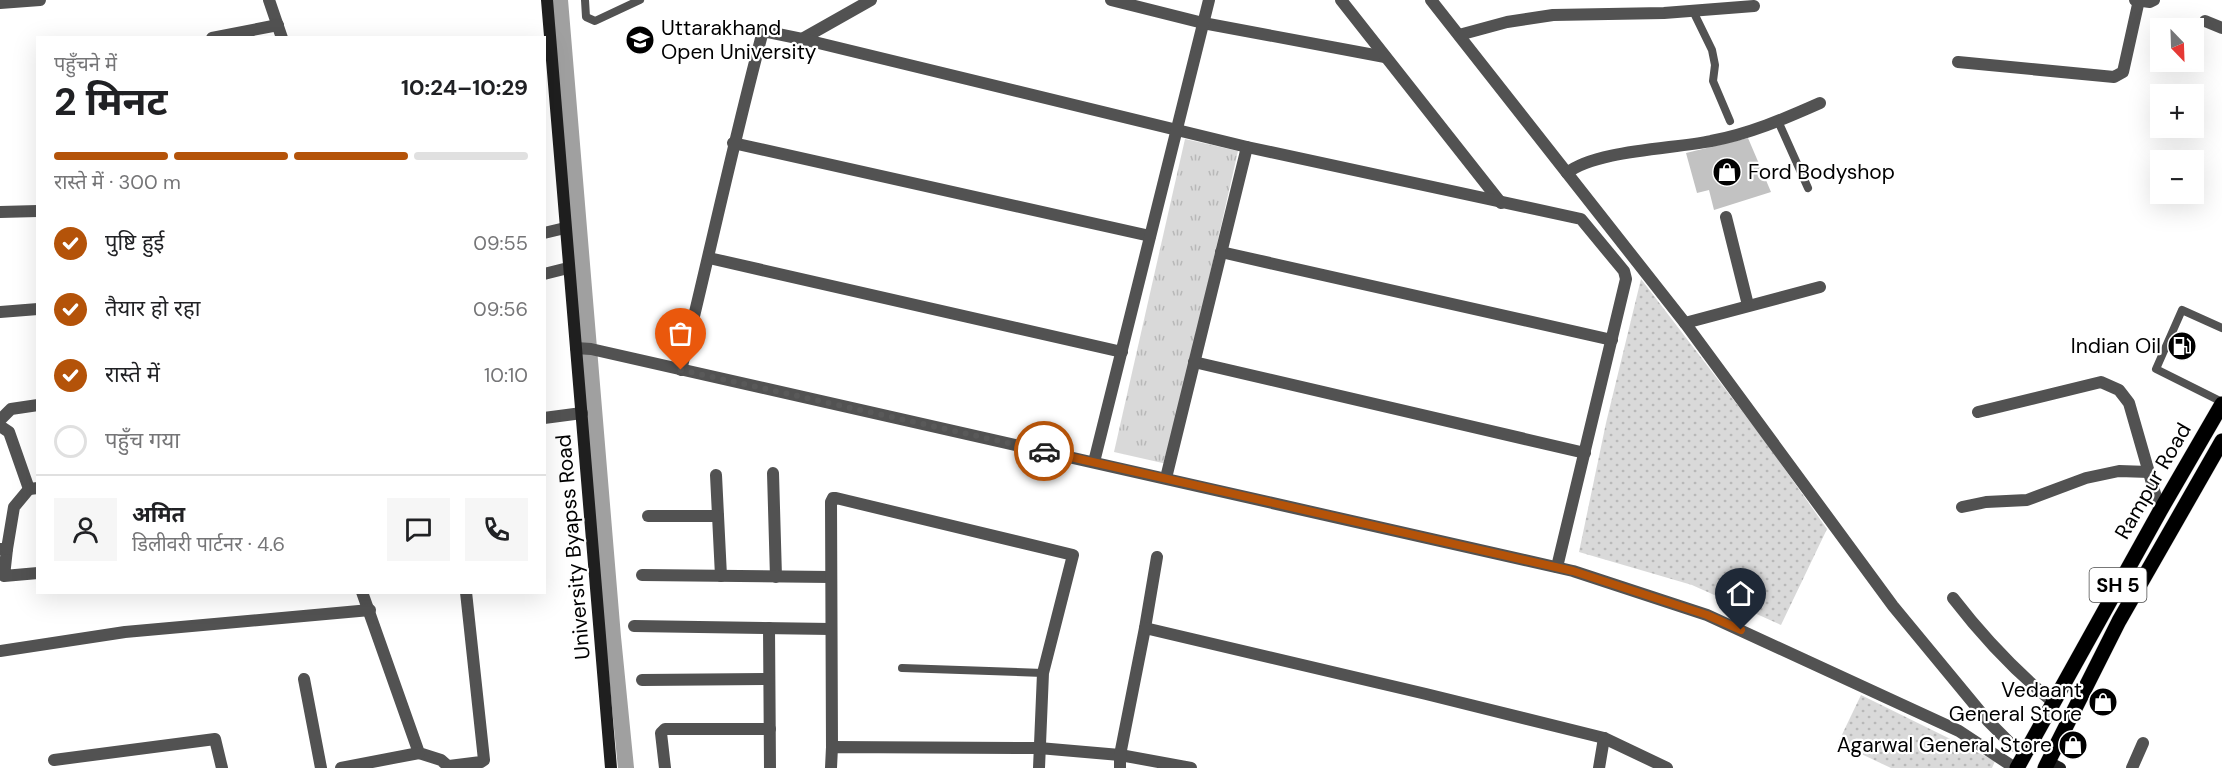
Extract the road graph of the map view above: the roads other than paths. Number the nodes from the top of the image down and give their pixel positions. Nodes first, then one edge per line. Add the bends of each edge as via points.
1 (40, 0) edge
2 (269, 0) edge
3 (547, 0) edge
4 (585, 0) edge
5 (640, 0) edge
6 (871, 0) edge
7 (1111, 0) edge
8 (1209, 0) edge
9 (1341, 0) edge
10 (1431, 0) edge
11 (2137, 0) edge
12 (2154, 0) edge
13 (0, 3) edge
14 (1754, 6) dead end
15 (1693, 11) junction
16 (2205, 21) dead end
17 (1203, 24) junction
18 (2222, 28) edge
19 (280, 32) edge
20 (1458, 35) junction
21 (235, 36) edge
22 (802, 39) junction
23 (1385, 57) junction
24 (1958, 62) dead end
25 (1820, 103) dead end
26 (1730, 121) dead end
27 (1778, 121) junction
28 (1177, 130) junction
29 (734, 142) junction
30 (1247, 147) junction
31 (1567, 173) junction
32 (1808, 188) dead end
33 (1501, 203) junction
34 (36, 211) edge
35 (0, 212) edge
36 (1726, 217) dead end
37 (565, 228) junction
38 (546, 233) edge
39 (1150, 236) junction
40 (1221, 252) junction
41 (709, 258) junction
42 (568, 268) junction
43 (546, 274) edge
44 (1820, 287) dead end
45 (1748, 305) junction
46 (36, 309) edge
47 (0, 312) edge
48 (1686, 323) junction
49 (2222, 328) edge
50 (1612, 340) junction
51 (583, 348) junction
52 (1122, 352) junction
53 (1194, 362) junction
54 (681, 370) junction
55 (2222, 403) edge
56 (36, 405) edge
57 (1978, 412) dead end
58 (582, 413) junction
59 (546, 417) edge
60 (0, 420) edge
61 (0, 426) edge
62 (2222, 441) edge
63 (1585, 453) junction
64 (1094, 462) junction
65 (2149, 472) junction
66 (772, 473) dead end
67 (716, 475) dead end
68 (1166, 478) junction
69 (33, 489) edge
70 (1962, 507) dead end
71 (2160, 511) junction
72 (648, 516) dead end
73 (718, 516) junction
74 (3, 549) edge
75 (1157, 557) dead end
76 (1557, 567) junction
77 (36, 573) edge
78 (642, 575) dead end
79 (721, 576) junction
80 (776, 577) junction
81 (831, 577) junction
82 (363, 594) edge
83 (466, 594) edge
84 (1953, 598) dead end
85 (370, 610) junction
86 (634, 626) dead end
87 (769, 628) junction
88 (1145, 628) junction
89 (831, 629) junction
90 (0, 651) edge
91 (902, 668) dead end
92 (1043, 673) junction
93 (304, 679) dead end
94 (769, 679) junction
95 (642, 680) dead end
96 (2053, 702) junction
97 (770, 729) junction
98 (1604, 738) junction
99 (2143, 743) dead end
100 (832, 747) junction
101 (1039, 748) junction
102 (2026, 752) junction
103 (419, 753) junction
104 (1120, 755) junction
105 (54, 760) dead end
106 (2051, 766) edge
107 (449, 767) edge
108 (222, 768) edge
109 (321, 768) edge
110 (341, 768) edge
111 (611, 768) edge
112 (665, 768) edge
113 (770, 768) edge
114 (831, 768) edge
115 (1039, 768) edge
116 (1120, 768) edge
117 (1191, 768) edge
118 (1599, 768) edge
119 (1667, 768) edge
120 (2016, 768) edge
121 (2132, 768) edge

1 - 13 street
2 - 19 street
3 - 37 main road, University Byapss Road
4 - 5 lane via 586,17 595,21
6 - 22 street
7 - 17 street
8 - 17 street
9 - 23 street
10 - 20 street
11 - 12 street
11 - 24 street via 2120,76
14 - 15 street
15 - 20 street via 1553,15
15 - 26 lane via 1712,50 1713,81
16 - 18 street
17 - 23 street
17 - 28 street
19 - 21 street
20 - 31 street
22 - 28 street
22 - 29 street via 763,31
23 - 33 street
25 - 27 street
27 - 31 street via 1710,141 1596,159
27 - 32 lane
28 - 30 street
28 - 39 street
29 - 39 street
29 - 41 street
30 - 33 street
30 - 40 street
31 - 48 street
33 - 50 street via 1581,219 1626,279
34 - 35 street
36 - 45 street
37 - 38 street
37 - 42 main road, University Byapss Road
39 - 52 street
40 - 50 street
40 - 53 street
41 - 52 street
41 - 54 street
42 - 43 street
42 - 51 main road, University Byapss Road
44 - 45 street
45 - 48 street
46 - 47 street
48 - 102 street via 1893,606 1988,721 2010,743
49 - 55 lane via 2182,310 2156,369
50 - 63 street
51 - 54 street
51 - 58 main road, University Byapss Road
52 - 64 street
53 - 63 street
53 - 68 street
54 - 64 street
55 - 71 main road, Rampur Road / SH 5
56 - 60 street via 11,410
57 - 65 street via 2101,382 2119,390 2129,403
58 - 59 street
58 - 111 main road, University Byapss Road
61 - 69 street via 9,432
62 - 106 main road via 2119,621
63 - 76 street
64 - 68 street
65 - 70 street via 2119,471 2086,478 2027,500
65 - 71 street
66 - 80 street
67 - 73 street
68 - 76 street
69 - 74 street via 14,507
71 - 96 main road, Rampur Road / SH 5
72 - 73 street
73 - 79 street
74 - 77 street via 4,576
75 - 88 street
76 - 120 street via 1707,615 1959,731
78 - 79 street
79 - 80 street
80 - 81 street
81 - 89 street
81 - 92 street via 833,498 1073,555
82 - 85 street
83 - 107 street via 484,760
84 - 96 street via 2023,678
85 - 90 street via 125,632
85 - 103 street
86 - 87 street
87 - 89 street
87 - 94 street
88 - 98 street
88 - 104 street
89 - 100 street
91 - 92 lane
92 - 101 street
93 - 109 street
94 - 95 street
94 - 97 street
96 - 102 main road, Rampur Road / SH 5
97 - 112 street via 665,729 661,733
97 - 113 street
98 - 118 street
98 - 119 street
99 - 121 street
100 - 101 street
100 - 114 street
101 - 104 street
101 - 115 street
102 - 106 main road
102 - 120 main road, Rampur Road / SH 5
103 - 107 street
103 - 110 street
104 - 116 street
104 - 117 street
105 - 108 street via 215,739

